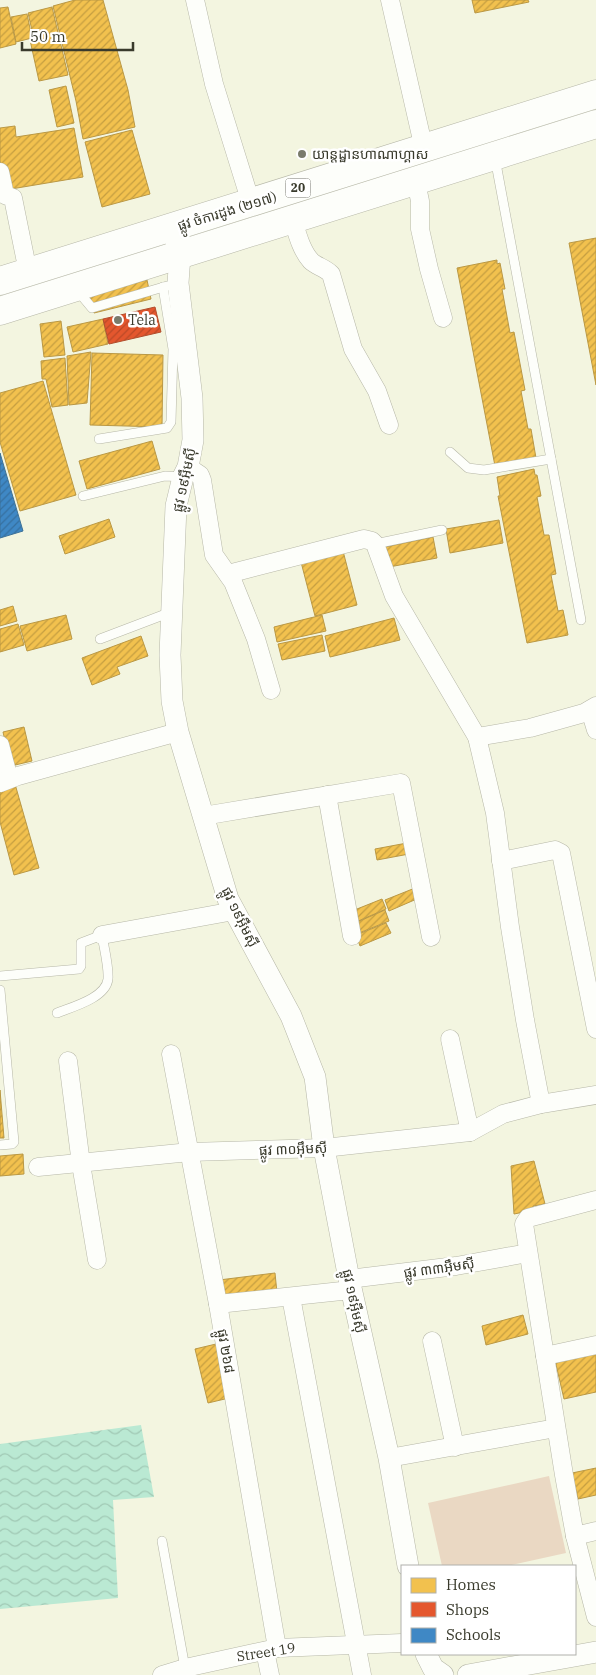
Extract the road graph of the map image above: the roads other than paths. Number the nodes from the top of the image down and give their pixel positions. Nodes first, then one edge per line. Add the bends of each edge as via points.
1 (195, 0) edge
2 (390, 0) edge
3 (596, 94) edge
4 (596, 124) edge
5 (424, 149) junction
6 (495, 157) junction
7 (0, 172) edge
8 (416, 182) junction
9 (251, 203) junction
10 (293, 220) junction
11 (171, 228) junction
12 (180, 255) junction
13 (28, 272) junction
14 (0, 281) edge
15 (171, 285) junction
16 (75, 288) junction
17 (0, 311) edge
18 (443, 318) dead end
19 (389, 425) dead end
20 (100, 439) dead end
21 (450, 452) dead end
22 (551, 460) junction
23 (185, 472) junction
24 (83, 496) dead end
25 (442, 530) dead end
26 (375, 544) junction
27 (228, 574) junction
28 (171, 612) junction
29 (581, 620) dead end
30 (100, 640) dead end
31 (271, 690) dead end
32 (593, 708) edge
33 (596, 730) edge
34 (178, 732) junction
35 (477, 737) junction
36 (0, 745) edge
37 (4, 781) edge
38 (326, 795) junction
39 (203, 816) junction
40 (501, 861) junction
41 (234, 911) junction
42 (102, 935) junction
43 (352, 936) dead end
44 (431, 937) dead end
45 (0, 976) edge
46 (0, 990) edge
47 (57, 1013) dead end
48 (596, 1029) edge
49 (450, 1039) dead end
50 (172, 1054) dead end
51 (68, 1061) dead end
52 (596, 1096) edge
53 (541, 1104) junction
54 (470, 1132) junction
55 (0, 1145) edge
56 (324, 1148) junction
57 (190, 1152) junction
58 (81, 1164) junction
59 (38, 1167) dead end
60 (596, 1200) edge
61 (528, 1253) junction
62 (97, 1260) dead end
63 (350, 1284) junction
64 (291, 1297) junction
65 (218, 1304) junction
66 (432, 1341) dead end
67 (596, 1345) edge
68 (545, 1356) junction
69 (556, 1428) junction
70 (455, 1447) junction
71 (388, 1458) junction
72 (596, 1531) edge
73 (575, 1536) junction
74 (162, 1541) dead end
75 (408, 1565) edge
76 (596, 1617) edge
77 (401, 1643) edge
78 (356, 1644) junction
79 (271, 1649) junction
80 (596, 1652) edge
81 (426, 1655) edge
82 (182, 1671) edge
83 (162, 1675) edge
84 (270, 1675) edge
85 (362, 1675) edge
86 (443, 1675) edge
87 (468, 1675) edge

1 - 9 street via 214,84
2 - 5 street
3 - 5 main road, ផ្លូវ ចំការដូង (២១៧) / 20
4 - 6 main road, ផ្លូវ ចំការដូង (២១៧) / 20
5 - 9 main road, ផ្លូវ ចំការដូង (២១៧) / 20
6 - 8 main road, ផ្លូវ ចំការដូង (២១៧) / 20
6 - 22 lane
7 - 13 street via 5,194 13,198
8 - 10 main road, ផ្លូវ ចំការដូង (២១៧) / 20
8 - 18 street via 420,229
9 - 11 main road, ផ្លូវ ចំការដូង (២១៧) / 20
10 - 12 main road, ផ្លូវ ចំការដូង (២១៧) / 20
10 - 19 street via 311,262 331,274 353,349 377,391
11 - 12 street, ផ្លូវ ១៩អ៊ឹមស៊ី
11 - 13 main road, ផ្លូវ ចំការដូង (២១៧) / 20
12 - 15 street, ផ្លូវ ១៩អ៊ឹមស៊ី
12 - 16 main road, ផ្លូវ ចំការដូង (២១៧) / 20
13 - 14 main road, ផ្លូវ ចំការដូង (២១៧) / 20
15 - 16 lane via 92,308
15 - 20 lane via 174,349 172,422 167,428
15 - 23 street, ផ្លូវ ១៩អ៊ឹមស៊ី via 192,398 193,440
16 - 17 main road, ផ្លូវ ចំការដូង (២១៧) / 20
21 - 22 lane via 468,468 484,470
22 - 29 lane
23 - 24 lane
23 - 27 street via 200,475 214,555
23 - 28 street, ផ្លូវ ១៩អ៊ឹមស៊ី via 176,506
25 - 26 lane
26 - 27 street via 364,539
26 - 35 street via 394,596
27 - 31 street via 256,639
28 - 30 lane
28 - 34 street, ផ្លូវ ១៩អ៊ឹមស៊ី via 170,678
32 - 33 street
32 - 35 street via 584,714 530,728
34 - 37 street
34 - 39 street, ផ្លូវ ១៩អ៊ឹមស៊ី
35 - 40 street via 495,813
36 - 37 street
38 - 39 street
38 - 43 street
38 - 44 street via 401,783
39 - 41 street, ផ្លូវ ១៩អ៊ឹមស៊ី
40 - 48 street via 555,850 561,853
40 - 53 street via 524,1020
41 - 42 street
41 - 56 street, ផ្លូវ ១៩អ៊ឹមស៊ី via 291,1016 311,1065
42 - 45 lane via 81,943 79,969
42 - 47 lane via 108,980 104,990
46 - 55 lane via 14,1142
49 - 54 street
50 - 57 street, ផ្លូវ ២៦៨
51 - 58 street
52 - 53 street, ផ្លូវ ៣០អ៊ឹមស៊ី
53 - 54 street, ផ្លូវ ៣០អ៊ឹមស៊ី via 503,1114
54 - 56 street, ផ្លូវ ៣០អ៊ឹមស៊ី
56 - 57 street, ផ្លូវ ៣០អ៊ឹមស៊ី
56 - 63 street, ផ្លូវ ១៩អ៊ឹមស៊ី
57 - 58 street, ផ្លូវ ៣០អ៊ឹមស៊ី
57 - 65 street, ផ្លូវ ២៦៨
58 - 59 street, ផ្លូវ ៣០អ៊ឹមស៊ី
58 - 62 street
60 - 61 street via 525,1220
61 - 63 street, ផ្លូវ ៣៣អ៊ឹមស៊ី
61 - 68 street
63 - 64 street, ផ្លូវ ៣៣អ៊ឹមស៊ី
63 - 71 street, ផ្លូវ ១៩អ៊ឹមស៊ី
64 - 65 street, ផ្លូវ ៣៣អ៊ឹមស៊ី
64 - 78 street
65 - 79 street, ផ្លូវ ២៦៨
66 - 70 street
67 - 68 street
68 - 69 street
69 - 70 street
69 - 73 street
70 - 71 street
71 - 75 street, ផ្លូវ ១៩អ៊ឹមស៊ី
72 - 73 street
73 - 76 street
74 - 82 lane
77 - 78 street, Street 19
78 - 79 street, Street 19
78 - 85 street
79 - 82 street, Street 19
79 - 84 street, ផ្លូវ ២៦៨
80 - 87 street
81 - 86 street via 433,1668
82 - 83 street, Street 19

